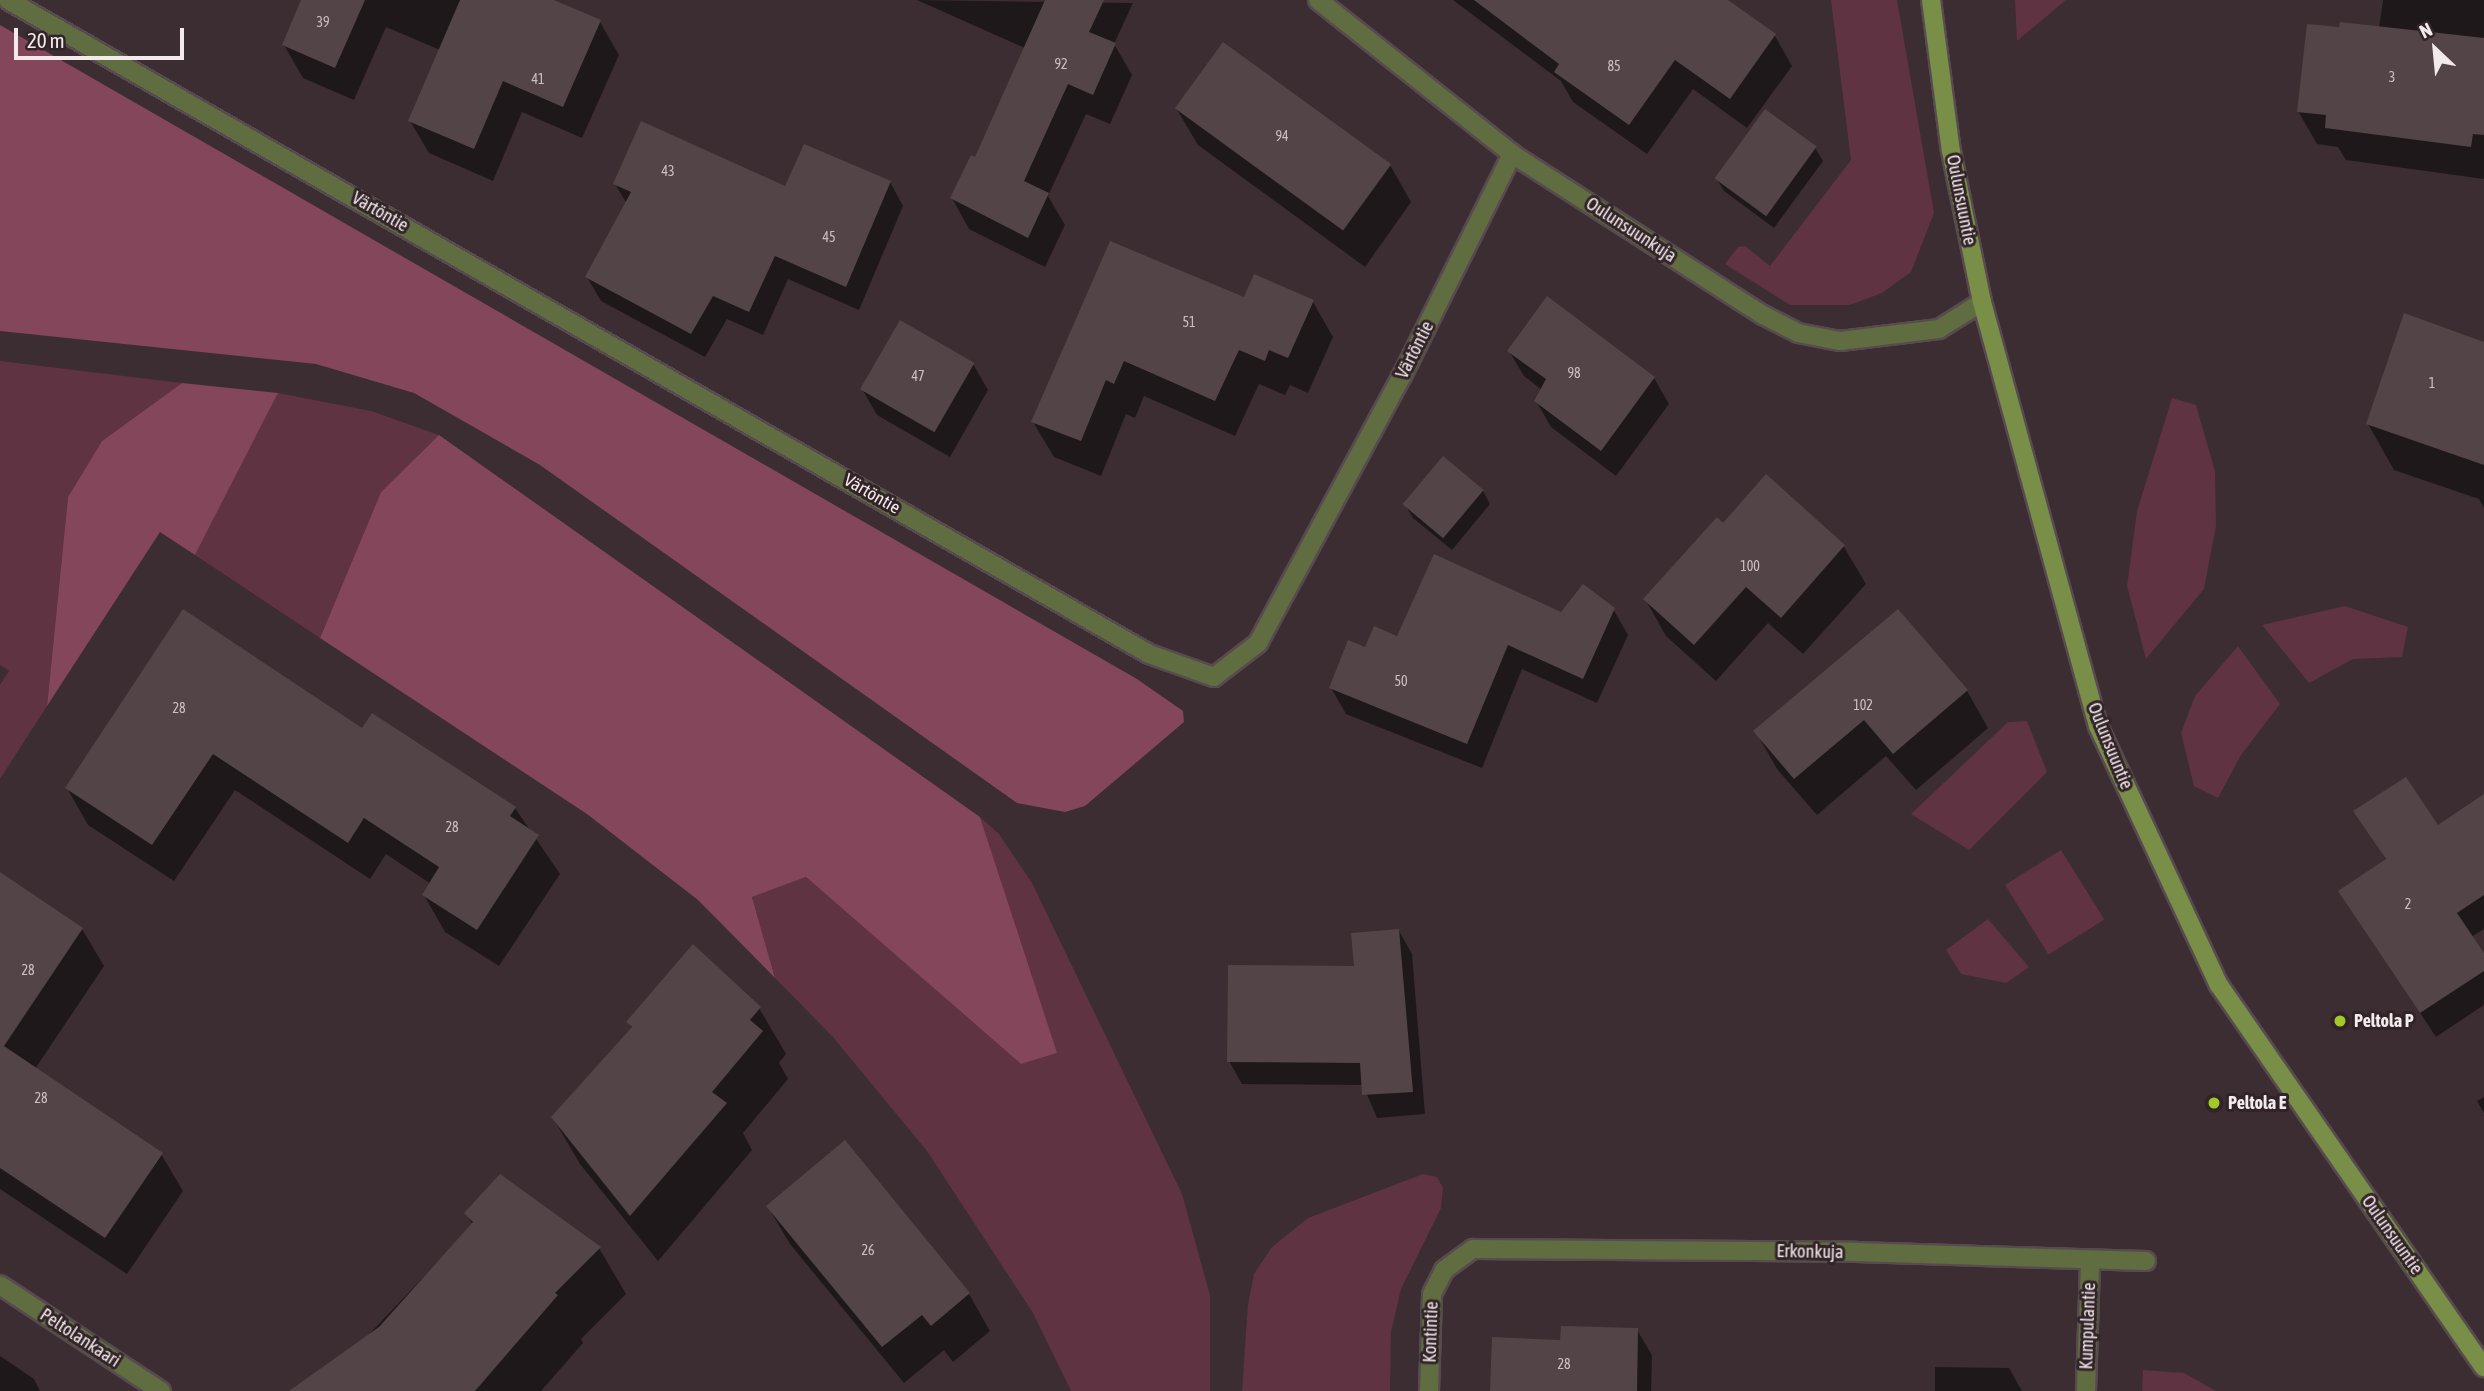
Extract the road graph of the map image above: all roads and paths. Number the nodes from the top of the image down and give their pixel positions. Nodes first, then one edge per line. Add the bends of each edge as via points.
1 (8, 0) edge
2 (1318, 0) edge
3 (1930, 0) edge
4 (1512, 154) junction
5 (1982, 302) junction
6 (1473, 1249) joint
7 (2146, 1261) dead end
8 (2090, 1262) junction
9 (0, 1285) edge
10 (2484, 1367) edge
11 (161, 1391) edge
12 (1429, 1391) edge
13 (2086, 1391) edge

1 - 4 street, Värtöntie via 1149,654 1214,677 1258,643 1402,376
2 - 4 street, Oulunsuunkuja
3 - 5 main road, Oulunsuuntie via 1951,151
4 - 5 street, Oulunsuunkuja via 1798,333 1840,341 1939,329
5 - 10 main road, Oulunsuuntie via 2098,726 2219,985
6 - 8 street, Erkonkuja via 1856,1252
6 - 12 street, Kontintie via 1444,1270 1432,1294
7 - 8 street, Erkonkuja
8 - 13 street, Kumpulantie
9 - 11 street, Peltolankaari

